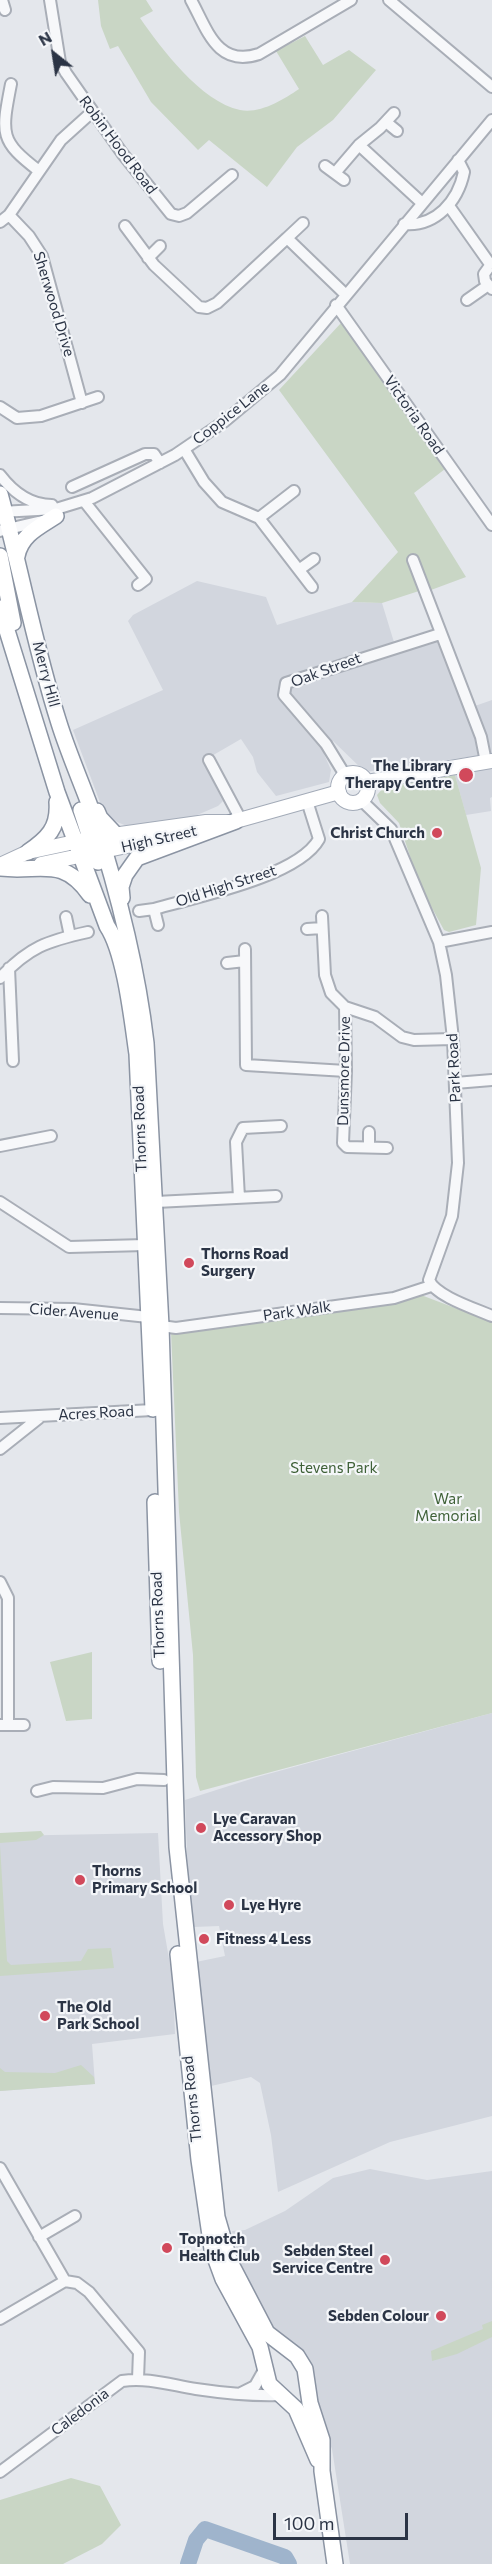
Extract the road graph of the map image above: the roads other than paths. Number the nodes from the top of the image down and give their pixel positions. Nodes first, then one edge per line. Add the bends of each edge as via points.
1 (50, 0) edge
2 (192, 0) edge
3 (351, 0) edge
4 (389, 0) edge
5 (11, 84) dead end
6 (492, 87) edge
7 (4, 97) edge
8 (92, 112) junction
9 (394, 113) dead end
10 (492, 120) edge
11 (386, 122) junction
12 (398, 131) dead end
13 (359, 146) junction
14 (458, 160) junction
15 (325, 166) dead end
16 (39, 171) junction
17 (232, 175) dead end
18 (422, 203) junction
19 (449, 206) junction
20 (4, 219) edge
21 (303, 223) dead end
22 (404, 224) junction
23 (125, 226) dead end
24 (287, 238) junction
25 (160, 246) dead end
26 (148, 258) junction
27 (491, 264) edge
28 (490, 287) edge
29 (345, 294) junction
30 (467, 300) dead end
31 (336, 305) junction
32 (98, 397) dead end
33 (82, 403) junction
34 (0, 406) edge
35 (184, 449) junction
36 (160, 463) junction
37 (0, 475) edge
38 (72, 487) dead end
39 (294, 491) dead end
40 (0, 494) edge
41 (81, 503) junction
42 (56, 516) junction
43 (259, 518) junction
44 (2, 522) edge
45 (492, 525) edge
46 (0, 556) edge
47 (16, 556) junction
48 (314, 559) dead end
49 (413, 560) dead end
50 (300, 569) junction
51 (138, 585) dead end
52 (312, 587) dead end
53 (1, 614) edge
54 (440, 634) junction
55 (15, 662) junction
56 (61, 729) junction
57 (209, 760) dead end
58 (489, 761) edge
59 (345, 776) junction
60 (367, 782) junction
61 (57, 792) junction
62 (339, 792) junction
63 (362, 800) junction
64 (307, 801) junction
65 (238, 821) junction
66 (94, 844) junction
67 (28, 852) junction
68 (0, 867) edge
69 (154, 909) junction
70 (139, 911) dead end
71 (322, 916) dead end
72 (66, 917) dead end
73 (124, 923) junction
74 (158, 925) dead end
75 (107, 926) junction
76 (322, 928) junction
77 (307, 929) dead end
78 (88, 932) dead end
79 (492, 932) edge
80 (70, 936) junction
81 (116, 940) junction
82 (439, 942) junction
83 (245, 949) dead end
84 (245, 961) junction
85 (227, 963) dead end
86 (9, 968) junction
87 (0, 978) edge
88 (345, 1007) junction
89 (453, 1039) junction
90 (14, 1060) dead end
91 (346, 1071) junction
92 (492, 1080) edge
93 (454, 1083) junction
94 (280, 1126) dead end
95 (369, 1132) dead end
96 (51, 1136) dead end
97 (0, 1146) edge
98 (369, 1147) junction
99 (387, 1148) dead end
100 (276, 1196) dead end
101 (239, 1198) junction
102 (0, 1202) edge
103 (156, 1202) junction
104 (145, 1245) junction
105 (431, 1286) junction
106 (0, 1308) edge
107 (492, 1316) edge
108 (148, 1317) junction
109 (161, 1326) junction
110 (153, 1410) junction
111 (0, 1418) edge
112 (39, 1418) junction
113 (0, 1449) edge
114 (0, 1582) edge
115 (4, 1725) edge
116 (24, 1725) dead end
117 (164, 1780) junction
118 (37, 1791) dead end
119 (0, 2168) edge
120 (75, 2216) dead end
121 (39, 2237) junction
122 (65, 2281) junction
123 (0, 2319) edge
124 (287, 2349) junction
125 (264, 2369) junction
126 (305, 2375) junction
127 (138, 2379) junction
128 (240, 2393) junction
129 (280, 2395) junction
130 (322, 2471) junction
131 (0, 2472) edge
132 (335, 2564) edge

1 - 8 street, Robin Hood Road via 60,62
2 - 3 street via 218,47 234,56 247,57 260,54
4 - 6 street
5 - 7 street
7 - 16 street via 7,146
8 - 16 street via 61,140
8 - 17 street, Robin Hood Road via 171,214 187,213
9 - 11 street
10 - 14 street, Coppice Lane
11 - 12 street
11 - 13 street
13 - 15 street via 340,177
13 - 18 street
14 - 18 street, Coppice Lane
14 - 19 street via 464,172
16 - 20 street
18 - 22 street, Coppice Lane
19 - 22 street via 422,223
19 - 27 street
20 - 33 street, Sherwood Drive via 29,236 42,256
21 - 24 street
22 - 29 street, Coppice Lane
23 - 26 street
24 - 26 street via 207,308 191,301
24 - 29 street
25 - 26 street
27 - 28 street via 484,274
28 - 30 street
29 - 31 street, Coppice Lane
31 - 35 street, Coppice Lane via 279,375 225,421
31 - 45 street, Victoria Road
32 - 33 street
33 - 34 street via 41,416 17,418
35 - 36 street, Coppice Lane
35 - 43 street via 222,502
36 - 38 street via 154,454 145,454
36 - 41 street, Coppice Lane
37 - 41 street via 29,500 45,505
39 - 43 street
40 - 44 highway, Merry Hill
41 - 42 street
41 - 44 street, Coppice Lane
41 - 51 street via 146,579
42 - 44 street
42 - 47 highway via 25,537
43 - 50 street
44 - 47 highway, Merry Hill
46 - 55 highway via 15,635
47 - 56 highway, Merry Hill
48 - 50 street
49 - 54 street
50 - 52 street
53 - 55 highway, Merry Hill
54 - 58 street
54 - 59 street, Oak Street via 286,683 284,695 326,744
55 - 61 highway, Merry Hill
56 - 66 highway via 57,737
56 - 66 highway via 72,746 100,818
57 - 65 street
58 - 60 main road
59 - 60 main road via 358,774
59 - 62 main road via 339,783
60 - 63 main road via 368,791
61 - 66 highway, Merry Hill
61 - 67 highway via 54,829
62 - 63 main road via 348,802
62 - 64 main road, High Street
63 - 82 street, Park Road via 391,829
64 - 65 main road, High Street
64 - 69 street, Old High Street via 319,839 304,855 264,877
65 - 66 main road, High Street
65 - 66 main road, High Street via 206,822
65 - 73 highway via 137,858 124,874 121,887
66 - 67 main road
66 - 68 main road via 51,863
66 - 73 highway, Thorns Road
66 - 75 highway, Thorns Road
66 - 81 highway
67 - 68 main road
68 - 75 highway via 51,868 72,874 90,895
69 - 70 street, Old High Street
69 - 74 street
71 - 76 street
72 - 80 street
73 - 103 highway, Thorns Road via 145,1034
75 - 81 highway, Thorns Road
76 - 77 street
76 - 88 street via 325,975 331,993
78 - 80 street
79 - 82 street
80 - 86 street via 33,949
81 - 104 highway, Thorns Road via 137,1054
82 - 89 street, Park Road
83 - 84 street
84 - 85 street
84 - 91 street via 246,1070
86 - 87 street
86 - 90 street
88 - 89 street via 375,1017 402,1037
88 - 91 street, Dunsmore Drive
89 - 93 street, Park Road
91 - 98 street, Dunsmore Drive via 343,1143 347,1147
92 - 93 street
93 - 105 street, Park Road via 458,1163 452,1216 429,1280
94 - 101 street via 243,1128 236,1142
95 - 98 street, Dunsmore Drive
96 - 97 street
98 - 99 street, Dunsmore Drive
100 - 101 street
101 - 103 street
102 - 104 street via 69,1247
103 - 109 highway, Thorns Road
104 - 108 highway, Thorns Road
105 - 107 street
105 - 109 street, Park Walk via 394,1298 176,1328
106 - 108 street, Cider Avenue via 73,1309
108 - 110 highway, Thorns Road
109 - 124 highway, Thorns Road via 177,1847 208,2146 217,2217 230,2262 267,2333
110 - 112 street, Acres Road
110 - 117 highway, Thorns Road
111 - 112 street, Acres Road
112 - 113 street, Acres Road
114 - 115 street via 8,1598
115 - 116 street
117 - 118 street via 137,1779 103,1788 53,1787
117 - 125 highway, Thorns Road via 170,1886 206,2217 218,2269 260,2347
119 - 121 street
120 - 121 street
121 - 122 street
122 - 123 street
122 - 127 street via 77,2283 89,2292 139,2352
124 - 125 highway via 270,2355
124 - 126 highway via 302,2362
125 - 128 street via 255,2386
125 - 129 highway via 272,2389
126 - 129 highway via 297,2390
126 - 130 highway via 322,2440
127 - 128 street, Caledonia
127 - 131 street, Caledonia via 122,2381 111,2388
128 - 129 street, Caledonia
129 - 130 highway via 302,2420
130 - 132 highway

